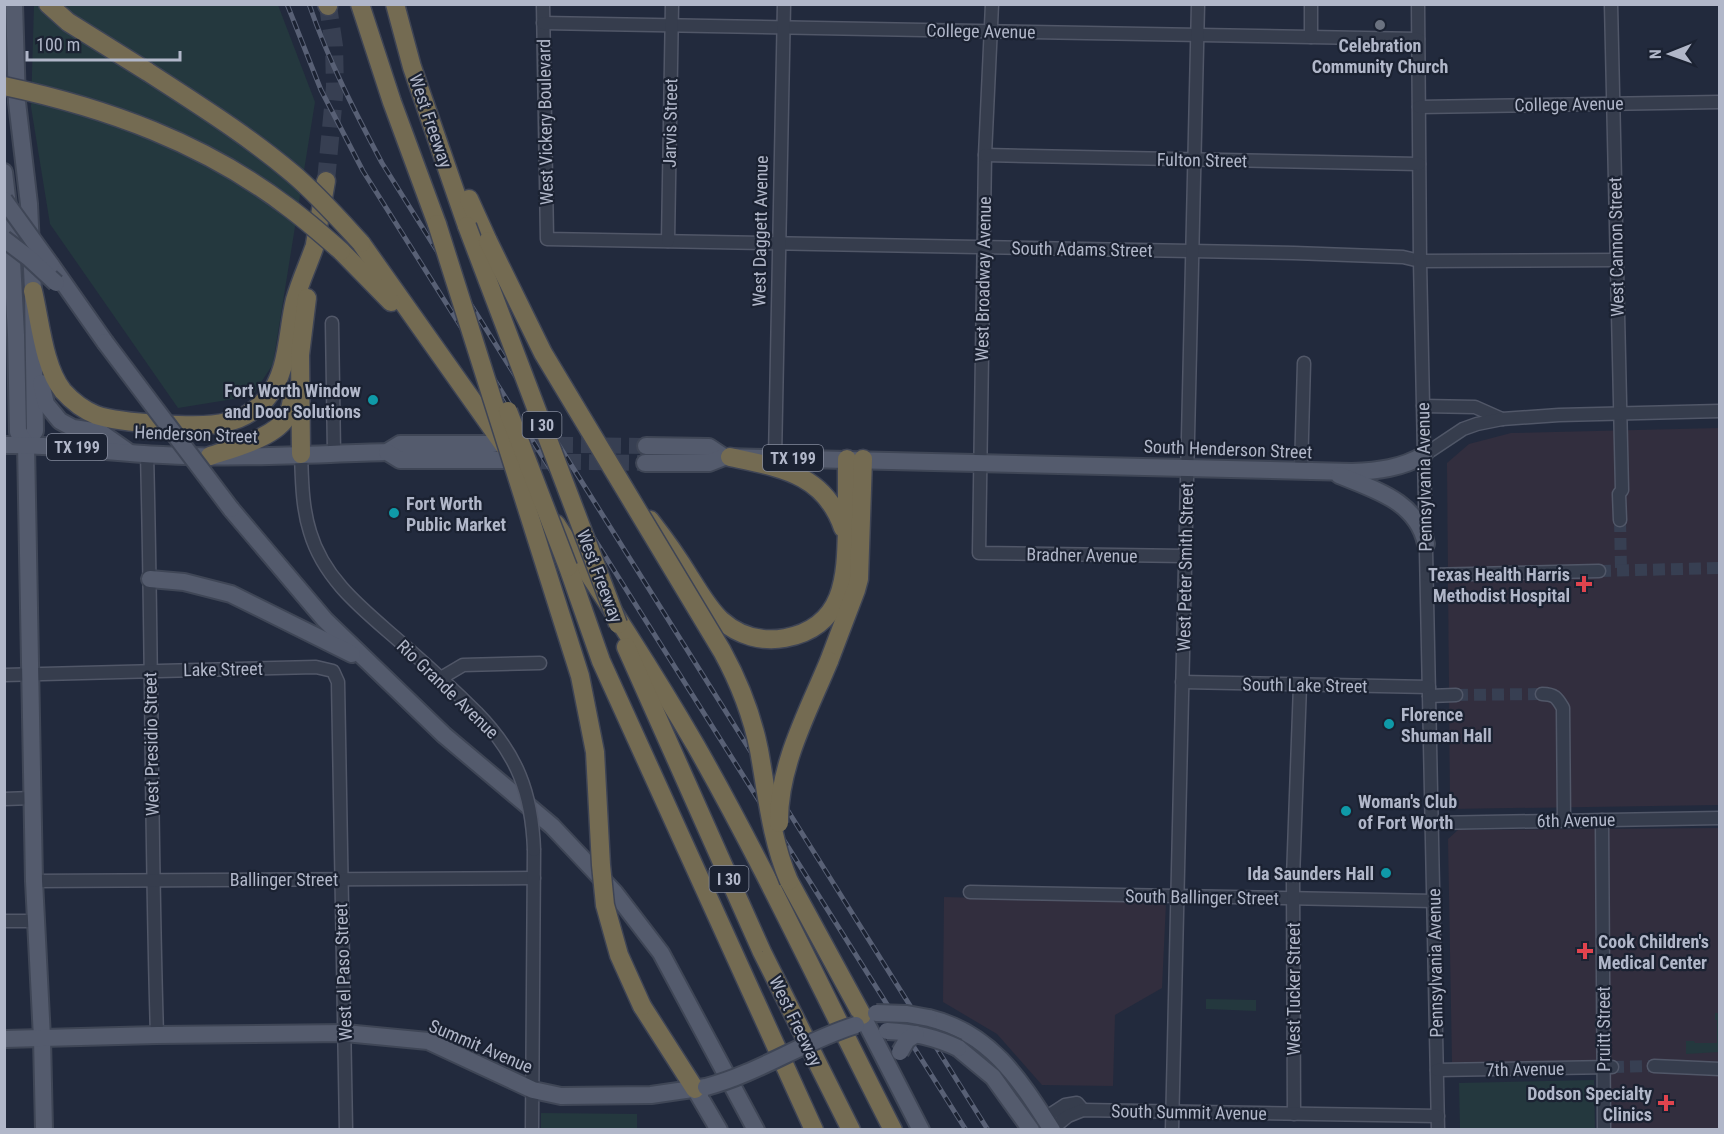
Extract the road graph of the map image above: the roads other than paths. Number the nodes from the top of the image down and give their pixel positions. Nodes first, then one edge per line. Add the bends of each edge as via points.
1 (5, 4) edge
2 (14, 4) edge
3 (48, 4) edge
4 (360, 4) edge
5 (394, 4) edge
6 (543, 4) edge
7 (672, 4) edge
8 (784, 4) edge
9 (992, 4) edge
10 (1197, 4) edge
11 (1311, 4) edge
12 (1418, 4) edge
13 (1611, 4) edge
14 (543, 23) junction
15 (672, 25) junction
16 (783, 27) junction
17 (991, 31) junction
18 (1197, 35) junction
19 (1311, 37) junction
20 (1418, 39) junction
21 (412, 67) junction
22 (4, 86) edge
23 (17, 102) junction
24 (1719, 102) edge
25 (1613, 103) junction
26 (1419, 106) junction
27 (985, 155) junction
28 (1194, 159) junction
29 (1419, 164) junction
30 (4, 172) edge
31 (326, 181) tunnel mouth
32 (4, 200) edge
33 (437, 224) junction
34 (4, 239) edge
35 (547, 239) joint
36 (668, 241) junction
37 (779, 243) junction
38 (984, 247) junction
39 (314, 248) junction
40 (1192, 251) junction
41 (1617, 260) junction
42 (1420, 261) junction
43 (33, 291) junction
44 (9, 301) edge
45 (82, 311) junction
46 (332, 323) dead end
47 (10, 331) edge
48 (432, 345) junction
49 (300, 355) junction
50 (35, 356) junction
51 (1304, 363) dead end
52 (1423, 406) junction
53 (1719, 411) edge
54 (1620, 414) junction
55 (1502, 419) junction
56 (26, 444) junction
57 (493, 444) tunnel mouth
58 (4, 445) edge
59 (646, 446) tunnel mouth
60 (127, 452) junction
61 (387, 452) junction
62 (334, 453) junction
63 (147, 454) junction
64 (301, 454) junction
65 (1424, 455) junction
66 (210, 456) junction
67 (727, 457) junction
68 (775, 458) junction
69 (855, 459) junction
70 (504, 460) tunnel mouth
71 (979, 463) junction
72 (645, 464) tunnel mouth
73 (1187, 468) junction
74 (1300, 471) junction
75 (1330, 472) junction
76 (614, 473) junction
77 (1623, 520) tunnel mouth
78 (846, 544) junction
79 (1426, 544) junction
80 (979, 553) joint
81 (1185, 556) junction
82 (1599, 571) tunnel mouth
83 (1427, 575) junction
84 (150, 579) junction
85 (372, 663) junction
86 (540, 663) dead end
87 (151, 671) junction
88 (333, 671) joint
89 (29, 674) junction
90 (4, 675) edge
91 (441, 678) junction
92 (1182, 682) junction
93 (1300, 685) junction
94 (1429, 691) junction
95 (1542, 694) tunnel mouth
96 (1456, 695) tunnel mouth
97 (32, 798) junction
98 (4, 799) edge
99 (1719, 818) edge
100 (1564, 820) junction
101 (1602, 820) junction
102 (1432, 823) junction
103 (534, 878) junction
104 (341, 879) junction
105 (153, 880) junction
106 (33, 881) junction
107 (789, 881) junction
108 (970, 892) dead end
109 (1177, 896) junction
110 (1293, 899) junction
111 (1434, 901) junction
112 (4, 921) edge
113 (35, 921) junction
114 (870, 1023) junction
115 (345, 1033) junction
116 (916, 1034) junction
117 (157, 1035) junction
118 (42, 1038) junction
119 (4, 1039) edge
120 (1654, 1066) tunnel mouth
121 (1608, 1067) junction
122 (1718, 1067) edge
123 (1437, 1070) junction
124 (899, 1087) junction
125 (700, 1088) junction
126 (533, 1090) junction
127 (1172, 1112) junction
128 (1294, 1114) junction
129 (1438, 1116) junction
130 (1050, 1126) edge
131 (44, 1130) edge
132 (346, 1130) edge
133 (532, 1130) edge
134 (719, 1130) edge
135 (756, 1130) edge
136 (814, 1130) edge
137 (850, 1130) edge
138 (893, 1130) edge
139 (921, 1130) edge
140 (1031, 1130) edge
141 (1172, 1130) edge
142 (1438, 1130) edge
143 (1604, 1130) edge

1 - 23 main road
2 - 23 main road
3 - 48 highway, bridge via 68,22 224,121 311,190 361,243
4 - 33 highway, West Freeway / I 30
5 - 21 highway, West Freeway / I 30
6 - 14 street, West Vickery Boulevard
7 - 15 street, Jarvis Street
8 - 16 street, West Daggett Avenue
9 - 17 street, West Broadway Avenue
10 - 18 street, West Peter Smith Street
11 - 19 street
12 - 20 street, Pennsylvania Avenue
13 - 25 street, West Cannon Street
14 - 15 street, College Avenue
14 - 35 street, West Vickery Boulevard
15 - 16 street, College Avenue
15 - 36 street, Jarvis Street
16 - 17 street, College Avenue
16 - 37 street, West Daggett Avenue
17 - 18 street, College Avenue
17 - 27 street, West Broadway Avenue
18 - 19 street, College Avenue
18 - 28 street, West Peter Smith Street
19 - 20 street, College Avenue
20 - 26 street, Pennsylvania Avenue
21 - 76 highway, bridge via 478,219 538,343
21 - 137 highway, West Freeway / I 30, bridge via 467,226 632,662 762,952
22 - 48 highway, bridge via 125,118 219,162 279,200 341,251
23 - 43 main road via 29,204
24 - 25 street, College Avenue
25 - 26 street, College Avenue
25 - 41 street, West Cannon Street
26 - 29 street, Pennsylvania Avenue
27 - 28 street, Fulton Street
27 - 38 street, West Broadway Avenue
28 - 29 street, Fulton Street
28 - 40 street, West Peter Smith Street
29 - 42 street, Pennsylvania Avenue
30 - 44 main road via 10,223
31 - 39 highway
32 - 45 main road, bridge
33 - 125 highway, bridge via 580,676 595,752 602,889 619,955 642,1006
33 - 136 highway, West Freeway / I 30, bridge via 601,661
34 - 45 main road, bridge
35 - 36 street, South Adams Street
36 - 37 street, South Adams Street
37 - 38 street, South Adams Street
37 - 68 street, West Daggett Avenue
38 - 40 street, South Adams Street
38 - 71 street, West Broadway Avenue
39 - 43 highway via 275,384 252,411 220,424 113,419 78,405 63,391 54,373
39 - 49 highway
40 - 42 street, South Adams Street via 1403,256
40 - 73 street, West Peter Smith Street
41 - 42 street, South Adams Street
41 - 54 street, West Cannon Street
42 - 52 street, Pennsylvania Avenue
43 - 50 main road
44 - 47 main road
45 - 85 main road, bridge via 231,509 325,620
46 - 62 street
47 - 56 main road via 18,432
48 - 138 highway via 526,477 658,682 734,816
49 - 64 highway
49 - 66 highway via 290,411 284,421 267,435
50 - 56 main road via 35,431
50 - 60 main road via 46,404 54,416 73,428 100,432
51 - 74 street
52 - 55 street via 1475,407
52 - 65 street, Pennsylvania Avenue
53 - 54 street, South Henderson Street
54 - 55 street, South Henderson Street
54 - 77 street, West Cannon Street via 1619,494
55 - 65 street, South Henderson Street via 1463,429
56 - 58 main road, Henderson Street / TX 199
56 - 60 main road, Henderson Street / TX 199
56 - 89 main road
57 - 61 main road, Henderson Street / TX 199 via 400,444
59 - 67 main road, South Henderson Street / TX 199 via 709,447
60 - 63 main road, Henderson Street / TX 199
61 - 62 main road, Henderson Street / TX 199
61 - 70 main road, Henderson Street / TX 199 via 400,460
62 - 64 main road, Henderson Street / TX 199
63 - 66 main road, Henderson Street / TX 199
63 - 84 street, West Presidio Street
64 - 66 main road, Henderson Street / TX 199
64 - 91 street, Rio Grande Avenue via 309,531 328,570 350,597
65 - 75 main road, South Henderson Street via 1392,468
65 - 79 street, Pennsylvania Avenue
67 - 68 main road, South Henderson Street / TX 199
67 - 72 main road, South Henderson Street / TX 199 via 709,463
67 - 78 highway via 784,470 813,484 833,505
68 - 69 main road, South Henderson Street / TX 199
69 - 71 main road, South Henderson Street
69 - 78 highway
69 - 107 highway, bridge via 859,579 781,791 779,828
71 - 73 main road, South Henderson Street
71 - 80 street, West Broadway Avenue
73 - 74 main road, South Henderson Street
73 - 81 street, West Peter Smith Street
74 - 75 main road, South Henderson Street
75 - 79 main road via 1374,489 1403,506 1419,523
76 - 78 highway, bridge via 669,543 721,620 749,636 779,639 808,631 829,614 843,586
76 - 107 highway, bridge via 722,651 743,694 757,739 777,851
79 - 83 street, Pennsylvania Avenue
80 - 81 street, Bradner Avenue
81 - 92 street, West Peter Smith Street
82 - 83 street
83 - 94 street, Pennsylvania Avenue
84 - 85 main road via 184,582 231,594
84 - 87 street, West Presidio Street
85 - 135 main road via 444,735 552,826 615,893 661,953
86 - 91 street via 463,665
87 - 88 street, Lake Street via 316,667
87 - 89 street, Lake Street
87 - 105 street, West Presidio Street
88 - 104 street, West el Paso Street via 338,682
89 - 90 street, Lake Street
89 - 97 main road
91 - 103 street, Rio Grande Avenue, bridge via 501,740 520,775 532,816
92 - 93 street, South Lake Street
92 - 109 street, West Peter Smith Street
93 - 94 street, South Lake Street
93 - 110 street, West Tucker Street
94 - 96 street, South Lake Street
94 - 102 street, Pennsylvania Avenue
95 - 100 street via 1551,694 1563,708
97 - 98 street
97 - 106 main road
99 - 101 street, 6th Avenue
100 - 101 street, 6th Avenue
100 - 102 street, 6th Avenue
101 - 121 street, Pruitt Street
102 - 111 street, Pennsylvania Avenue
103 - 104 street, Ballinger Street
103 - 126 street, Rio Grande Avenue
104 - 105 street, Ballinger Street
104 - 115 street, West el Paso Street
105 - 106 street, Ballinger Street
105 - 117 street, West Presidio Street
106 - 113 main road
107 - 114 highway
108 - 109 street, South Ballinger Street
109 - 110 street, South Ballinger Street
109 - 127 street, West Peter Smith Street
110 - 111 street, South Ballinger Street
110 - 128 street, West Tucker Street
111 - 123 street, Pennsylvania Avenue
112 - 113 street
113 - 118 main road
114 - 116 main road, bridge
114 - 124 main road
114 - 125 main road, Summit Avenue, bridge via 815,1040 741,1076
114 - 130 main road, bridge via 907,1014 944,1023 974,1038 997,1055 1019,1080
115 - 117 main road, Summit Avenue
115 - 126 main road, Summit Avenue via 428,1041
115 - 132 street, West el Paso Street
116 - 124 main road, bridge via 900,1052
116 - 140 main road, bridge via 958,1048 993,1077
117 - 118 main road, Summit Avenue
118 - 119 main road, Summit Avenue
118 - 131 main road
120 - 122 street
121 - 123 street, 7th Avenue
121 - 143 street, Pruitt Street
123 - 129 street, Pennsylvania Avenue
124 - 139 main road
125 - 126 main road, Summit Avenue via 602,1097 561,1096
125 - 134 main road
126 - 133 street, Rio Grande Avenue
127 - 128 street, South Summit Avenue
127 - 130 street, South Summit Avenue via 1083,1110
127 - 141 street, West Peter Smith Street
128 - 129 street, South Summit Avenue
129 - 142 street, Pennsylvania Avenue

